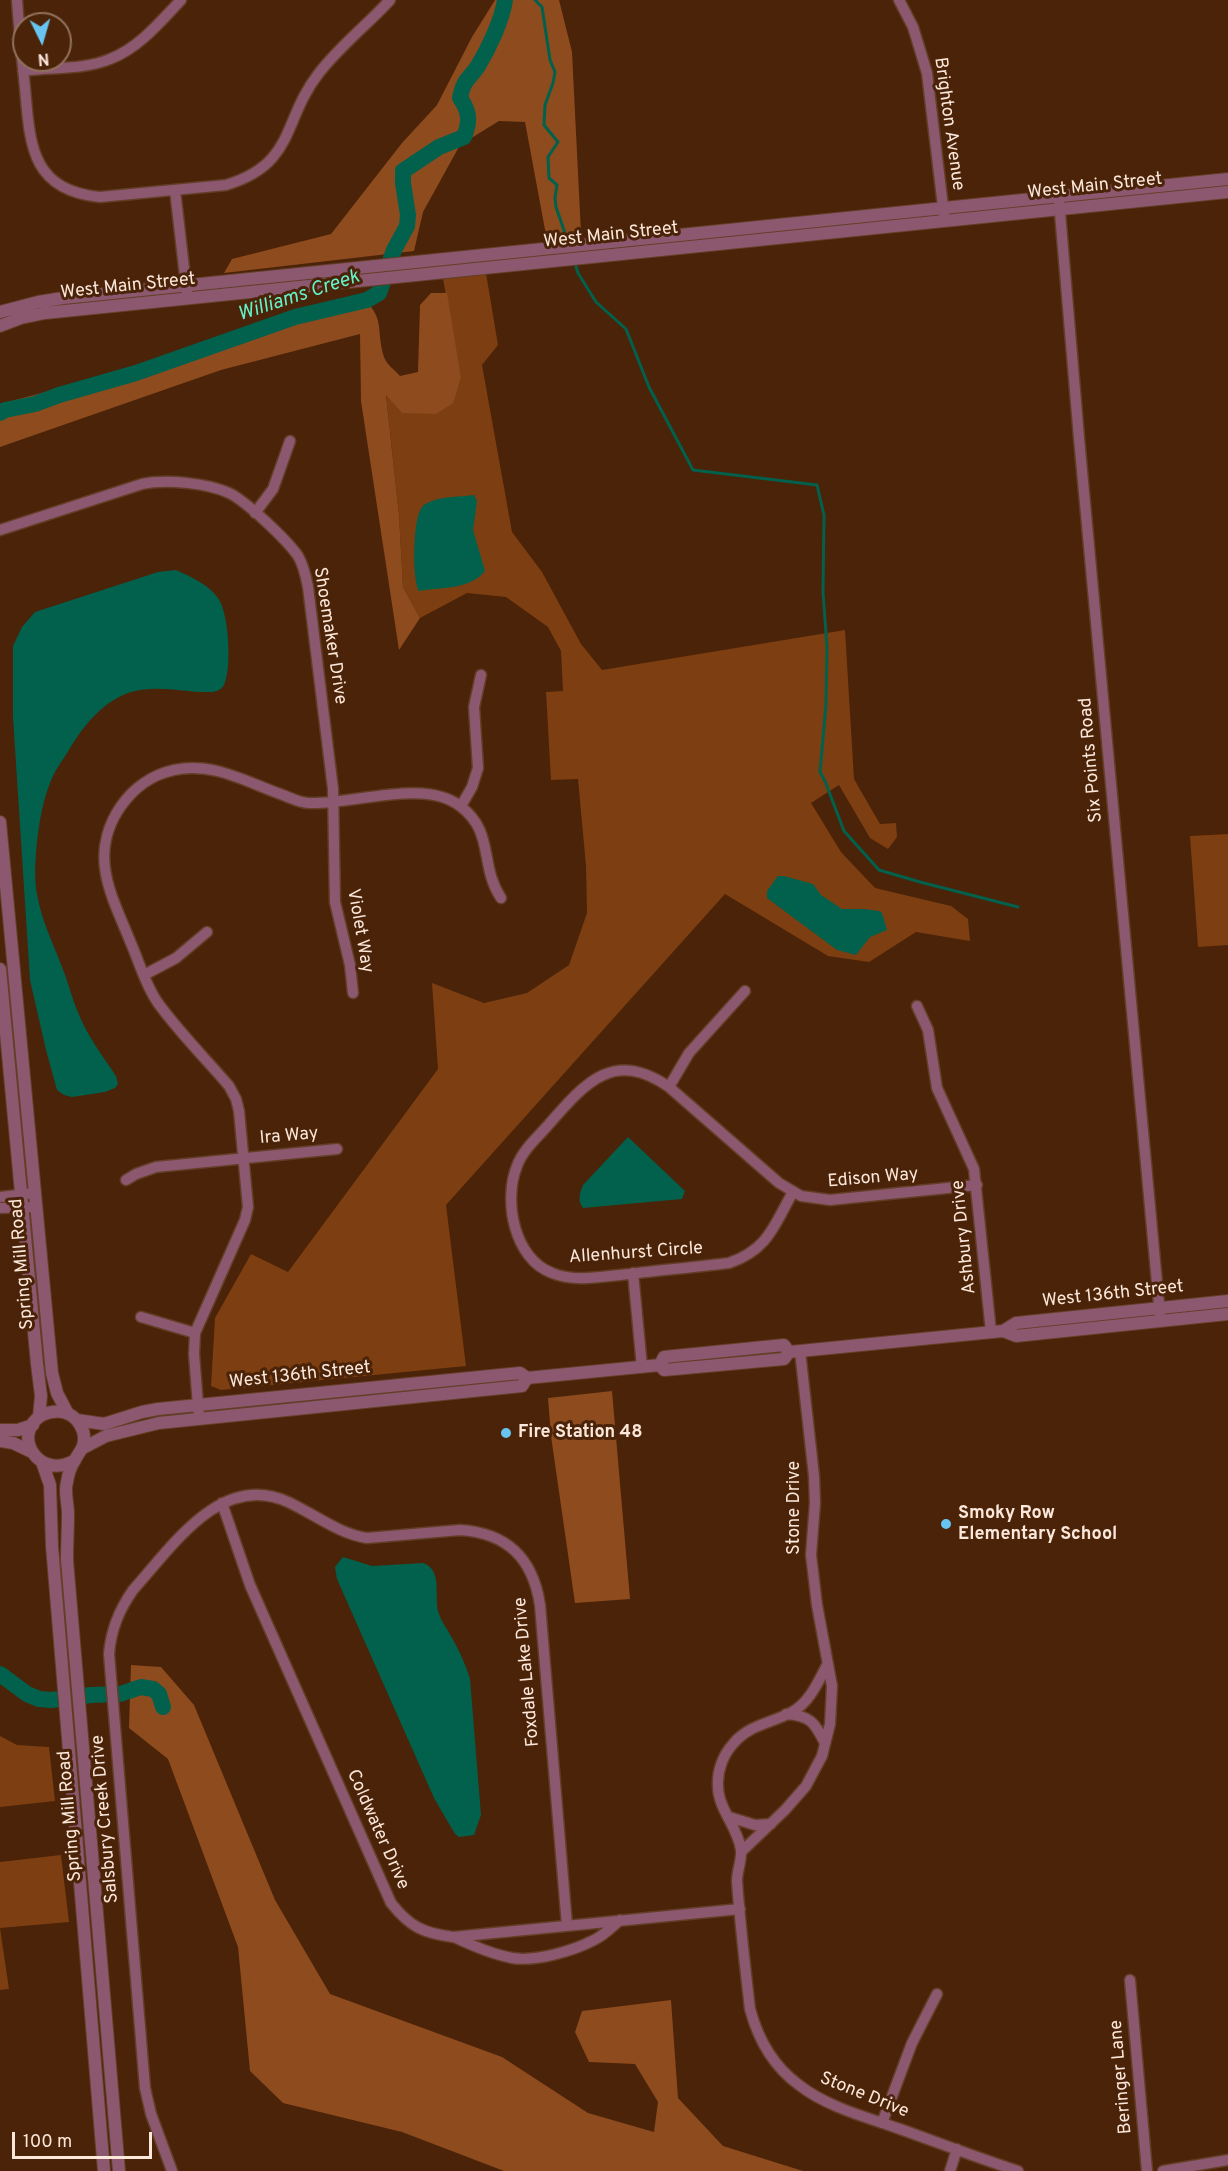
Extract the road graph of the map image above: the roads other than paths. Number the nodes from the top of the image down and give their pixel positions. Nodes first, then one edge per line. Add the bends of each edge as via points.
1 (181, 0) edge
2 (390, 0) edge
3 (899, 0) edge
4 (72, 66) edge
5 (23, 72) edge
6 (1228, 179) edge
7 (175, 190) junction
8 (1228, 192) edge
9 (1059, 196) junction
10 (943, 207) junction
11 (1060, 209) junction
12 (944, 221) junction
13 (186, 286) junction
14 (187, 299) junction
15 (0, 312) edge
16 (0, 326) edge
17 (290, 441) dead end
18 (255, 513) junction
19 (0, 530) edge
20 (481, 675) dead end
21 (334, 802) junction
22 (461, 806) junction
23 (0, 822) edge
24 (501, 898) dead end
25 (207, 932) dead end
26 (0, 969) edge
27 (144, 975) junction
28 (745, 991) dead end
29 (353, 993) dead end
30 (917, 1006) dead end
31 (669, 1087) junction
32 (338, 1149) dead end
33 (244, 1158) junction
34 (126, 1180) dead end
35 (976, 1185) junction
36 (793, 1192) junction
37 (34, 1193) junction
38 (21, 1195) junction
39 (0, 1197) edge
40 (35, 1207) junction
41 (0, 1208) edge
42 (22, 1208) junction
43 (633, 1273) junction
44 (1228, 1301) edge
45 (1160, 1308) junction
46 (1228, 1314) edge
47 (141, 1317) dead end
48 (1161, 1321) junction
49 (997, 1332) junction
50 (195, 1333) junction
51 (795, 1351) junction
52 (642, 1367) junction
53 (527, 1378) junction
54 (197, 1404) junction
55 (72, 1417) junction
56 (199, 1418) junction
57 (36, 1421) junction
58 (0, 1430) edge
59 (0, 1441) edge
60 (83, 1448) junction
61 (32, 1452) junction
62 (75, 1460) junction
63 (42, 1462) junction
64 (222, 1503) junction
65 (827, 1665) junction
66 (786, 1714) junction
67 (825, 1743) junction
68 (729, 1817) junction
69 (771, 1824) junction
70 (741, 1852) junction
71 (740, 1909) junction
72 (620, 1920) junction
73 (567, 1925) junction
74 (453, 1937) junction
75 (1130, 1980) dead end
76 (937, 1994) dead end
77 (882, 2123) junction
78 (957, 2149) junction
79 (1228, 2160) edge
80 (104, 2171) edge
81 (119, 2171) edge
82 (172, 2171) edge
83 (950, 2171) edge
84 (1018, 2171) edge
85 (1147, 2171) edge
86 (1163, 2171) edge

1 - 4 street via 142,40 110,60
2 - 7 street via 319,72 284,143 263,168 226,185
3 - 10 street, Brighton Avenue via 913,27 927,73
5 - 7 street via 32,149 51,178 84,196
6 - 9 street, West Main Street
7 - 13 street
8 - 11 street, West Main Street
9 - 10 street, West Main Street
9 - 11 street, Six Points Road
10 - 12 street, Brighton Avenue
10 - 13 street, West Main Street
11 - 12 street, West Main Street
11 - 45 street, Six Points Road
12 - 14 street, West Main Street
13 - 14 street
13 - 15 street, West Main Street via 63,298
14 - 16 street, West Main Street via 45,313
17 - 18 street via 273,489
18 - 19 street, Shoemaker Drive via 222,490 162,481
18 - 21 street, Shoemaker Drive via 290,546 305,572
20 - 22 street via 474,707 478,768
21 - 22 street via 424,793
21 - 27 street via 303,802 205,768 174,770 137,788 110,825 104,858 111,892
21 - 29 street, Violet Way via 335,902
22 - 24 street via 482,833 489,874
23 - 37 street, Spring Mill Road
25 - 27 street via 176,958
26 - 38 street, Spring Mill Road
27 - 33 street via 157,1002 229,1086 236,1099
28 - 31 street via 689,1053
30 - 35 street, Ashbury Drive via 928,1030 937,1088 971,1158
31 - 36 street, Edison Way
31 - 43 street, Allenhurst Circle via 640,1072 623,1070 591,1081 523,1154 513,1179 515,1229 538,1265 567,1277
32 - 33 street, Ira Way
33 - 34 street, Ira Way via 156,1167
33 - 50 street via 248,1207 245,1220
35 - 36 street, Edison Way via 830,1200
35 - 49 street, Ashbury Drive
36 - 43 street, Allenhurst Circle via 753,1253 729,1263
37 - 38 street
37 - 40 street, Spring Mill Road
38 - 39 street
38 - 42 street, Spring Mill Road
40 - 42 street
40 - 55 street, Spring Mill Road via 52,1373 57,1393
41 - 42 street
42 - 57 street, Spring Mill Road via 41,1393
43 - 52 street
44 - 45 street, West 136th Street
45 - 48 street, Six Points Road
45 - 49 street, West 136th Street via 1016,1323
46 - 48 street, West 136th Street
47 - 50 street
48 - 49 street, West 136th Street via 1016,1335
49 - 51 street, West 136th Street
50 - 54 street
51 - 52 street, West 136th Street via 784,1359 664,1370 660,1365
51 - 65 street, Stone Drive via 814,1483 811,1555
52 - 53 street, West 136th Street
53 - 54 street, West 136th Street via 520,1372
53 - 56 street, West 136th Street via 522,1386
54 - 55 street, West 136th Street via 142,1412 104,1424
54 - 56 street
55 - 57 street via 53,1411
55 - 60 street via 84,1433
56 - 60 street, West 136th Street via 120,1431
57 - 58 street via 18,1430
57 - 61 street via 29,1438
59 - 61 street
60 - 62 street
61 - 63 street
62 - 63 street via 58,1467
62 - 81 street, Spring Mill Road via 66,1487 67,1551
63 - 80 street, Spring Mill Road via 50,1485
64 - 73 street, Foxdale Lake Drive via 238,1497 269,1496 344,1532 368,1538 475,1531 509,1545 520,1556 537,1585 540,1605
64 - 74 street, Coldwater Drive via 250,1585 392,1903 420,1930
64 - 82 street, Salsbury Creek Drive via 203,1513 126,1600 110,1639 112,1704 145,2088
65 - 66 street, Stone Drive via 810,1695
65 - 67 street, Stone Drive via 832,1708
66 - 67 street via 813,1721
66 - 68 street, Stone Drive via 741,1736 725,1755 717,1787
67 - 69 street, Stone Drive via 806,1786
68 - 69 street via 755,1825
68 - 70 street, Stone Drive
69 - 70 street, Stone Drive
70 - 71 street, Stone Drive
71 - 72 street, Coldwater Drive
71 - 77 street, Stone Drive via 750,2009 762,2043 787,2075 813,2095
72 - 73 street, Coldwater Drive
72 - 74 street via 595,1940 564,1953 537,1957 514,1958
73 - 74 street, Coldwater Drive
75 - 85 street, Beringer Lane
76 - 77 street via 912,2043
77 - 78 street, Stone Drive
78 - 83 street
78 - 84 street, Stone Drive
79 - 86 street

